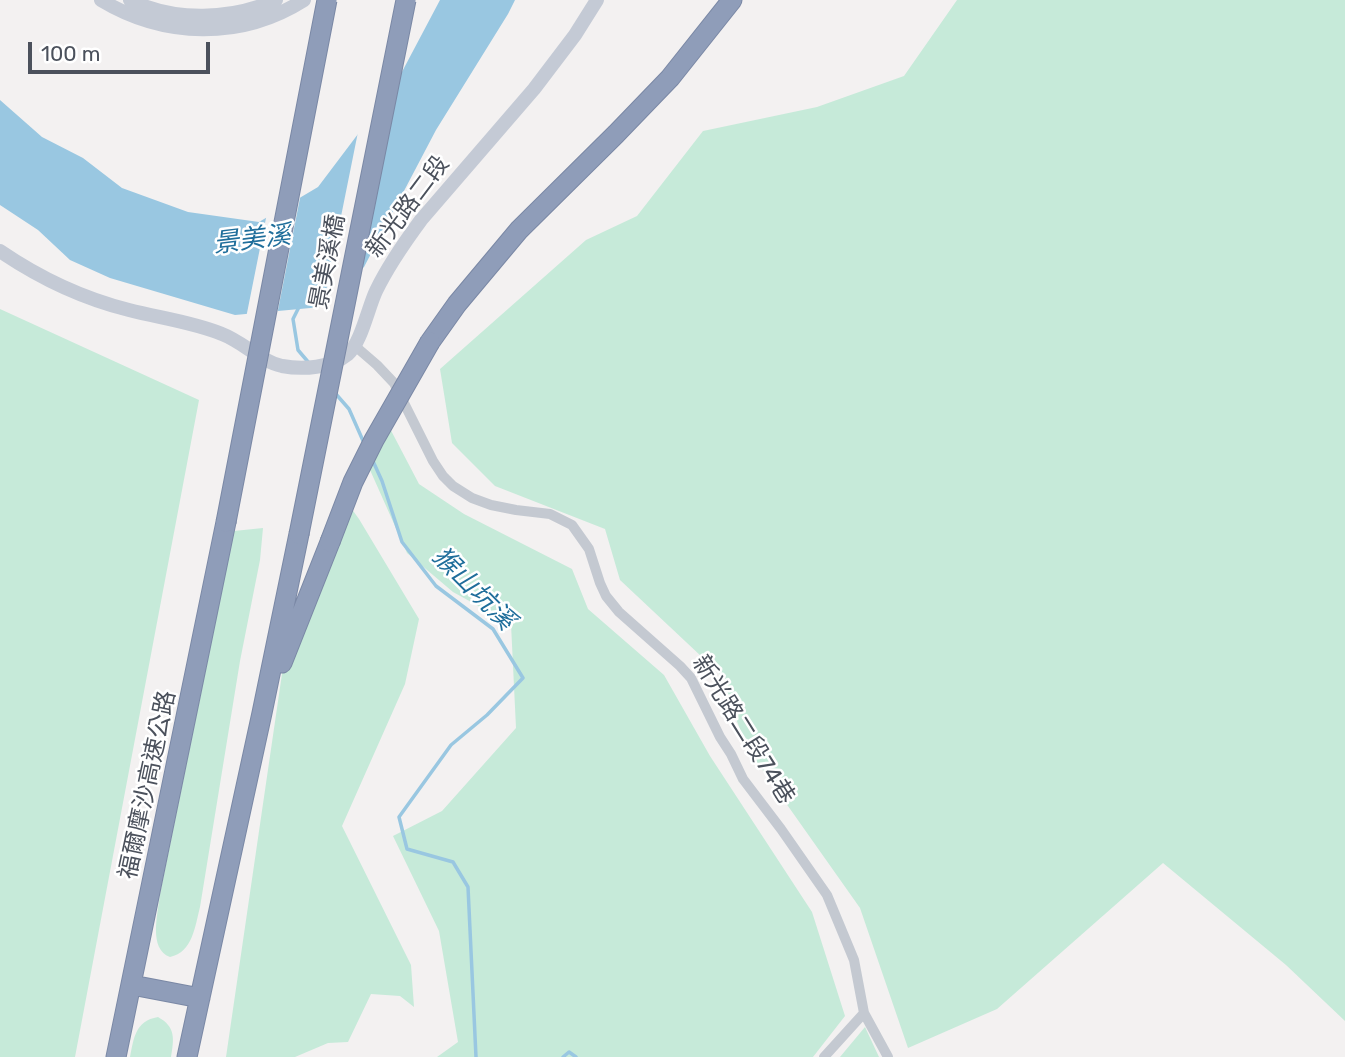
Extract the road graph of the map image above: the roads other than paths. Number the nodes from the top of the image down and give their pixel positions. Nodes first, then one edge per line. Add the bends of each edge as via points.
1 (101, 0) edge
2 (130, 0) edge
3 (276, 0) edge
4 (304, 0) edge
5 (327, 0) edge
6 (406, 0) edge
7 (597, 0) edge
8 (732, 0) edge
9 (0, 251) edge
10 (351, 351) junction
11 (226, 522) joint
12 (262, 713) junction
13 (132, 985) junction
14 (200, 998) junction
15 (864, 1013) junction
16 (116, 1057) edge
17 (187, 1057) edge
18 (824, 1057) edge
19 (888, 1057) edge

1 - 4 street via 137,18 189,29 249,25
2 - 3 street via 173,14 201,15 252,9
5 - 11 highway, 景美溪橋, bridge
6 - 12 highway, 景美溪橋, bridge
7 - 10 street, 新光路二段 via 549,71 401,247 375,293
8 - 12 highway, bridge via 670,78 495,257 430,342 353,482
9 - 10 street via 75,293 223,334 279,365 322,366
10 - 15 street, 新光路二段74巷 via 394,383 433,461 453,486 491,505 550,514 572,525 589,549 600,583 613,604 691,678 743,779 827,895 854,960
11 - 13 highway, 福爾摩沙高速公路
12 - 14 highway
13 - 14 highway
13 - 16 highway, 福爾摩沙高速公路
14 - 17 highway
15 - 18 street
15 - 19 street, 新光路二段74巷

